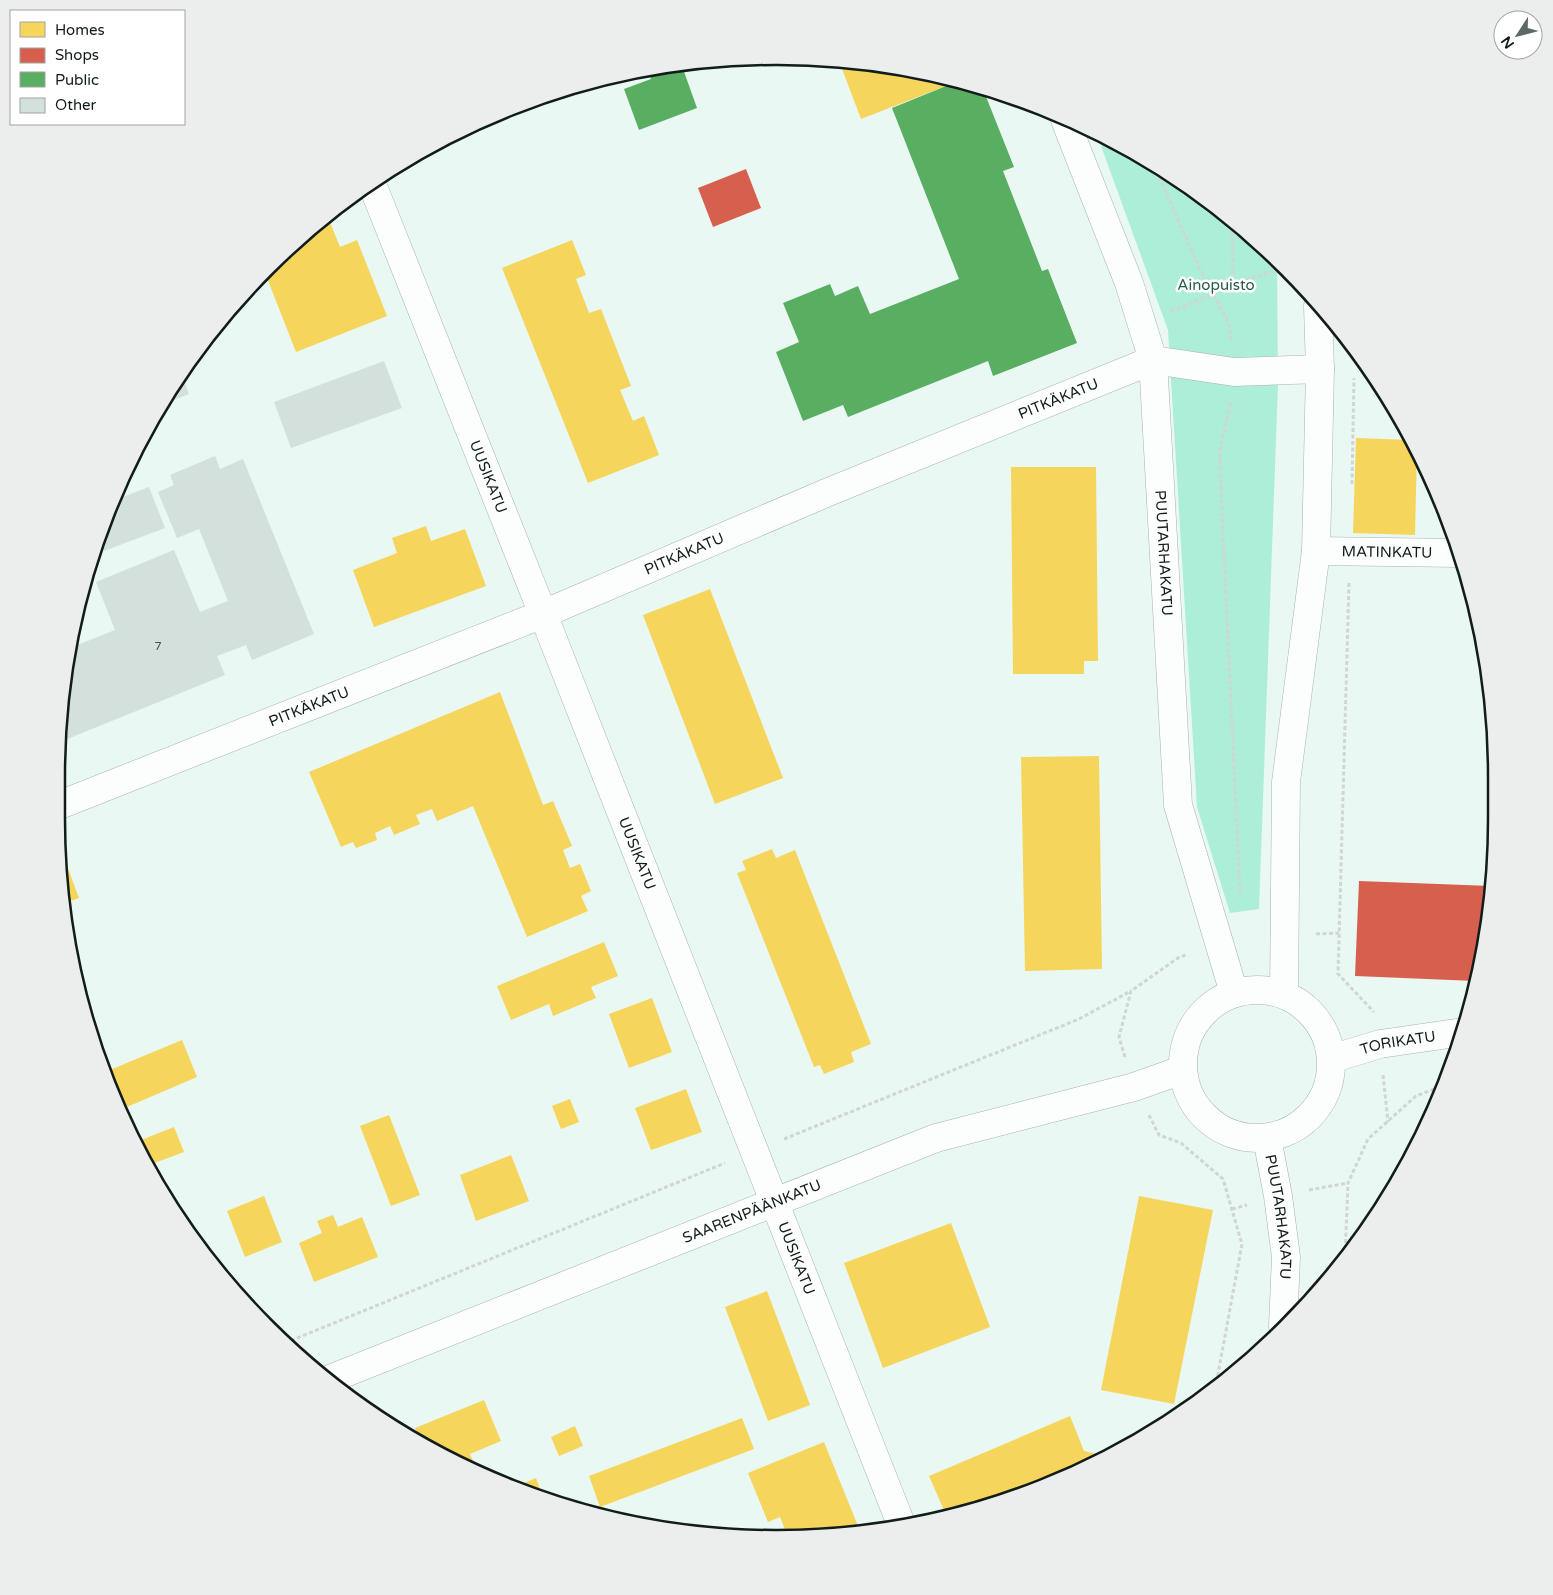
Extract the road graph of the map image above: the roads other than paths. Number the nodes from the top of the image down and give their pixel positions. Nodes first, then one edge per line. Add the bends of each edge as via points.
1 (1069, 128) edge
2 (374, 190) edge
3 (1318, 316) edge
4 (1152, 360) junction
5 (1320, 369) junction
6 (1316, 551) junction
7 (1452, 553) edge
8 (543, 614) junction
9 (65, 803) edge
10 (1234, 993) junction
11 (1284, 994) junction
12 (1454, 1033) edge
13 (1334, 1058) junction
14 (1182, 1070) junction
15 (1267, 1138) junction
16 (774, 1202) junction
17 (1283, 1318) edge
18 (336, 1377) edge
19 (899, 1519) edge

1 - 4 street, PUUTARHAKATU via 1128,283
2 - 8 street, UUSIKATU
3 - 5 street
4 - 5 street via 1234,372
4 - 8 street, PITKÄKATU via 826,493
4 - 10 street, PUUTARHAKATU via 1178,805
5 - 6 street
6 - 7 street, MATINKATU
6 - 11 street via 1286,782
8 - 9 street, PITKÄKATU
8 - 16 street, UUSIKATU
10 - 11 street via 1260,989
10 - 14 street via 1212,1004 1195,1022 1185,1046
11 - 13 street via 1305,1007 1322,1026
12 - 13 street, TORIKATU via 1380,1044
13 - 15 street via 1324,1097 1310,1116 1290,1131
14 - 15 street via 1188,1094 1202,1114 1220,1129 1243,1137
14 - 16 street, SAARENPÄÄNKATU via 1134,1087 936,1138
15 - 17 street, PUUTARHAKATU via 1286,1258
16 - 18 street, SAARENPÄÄNKATU
16 - 19 street, UUSIKATU

